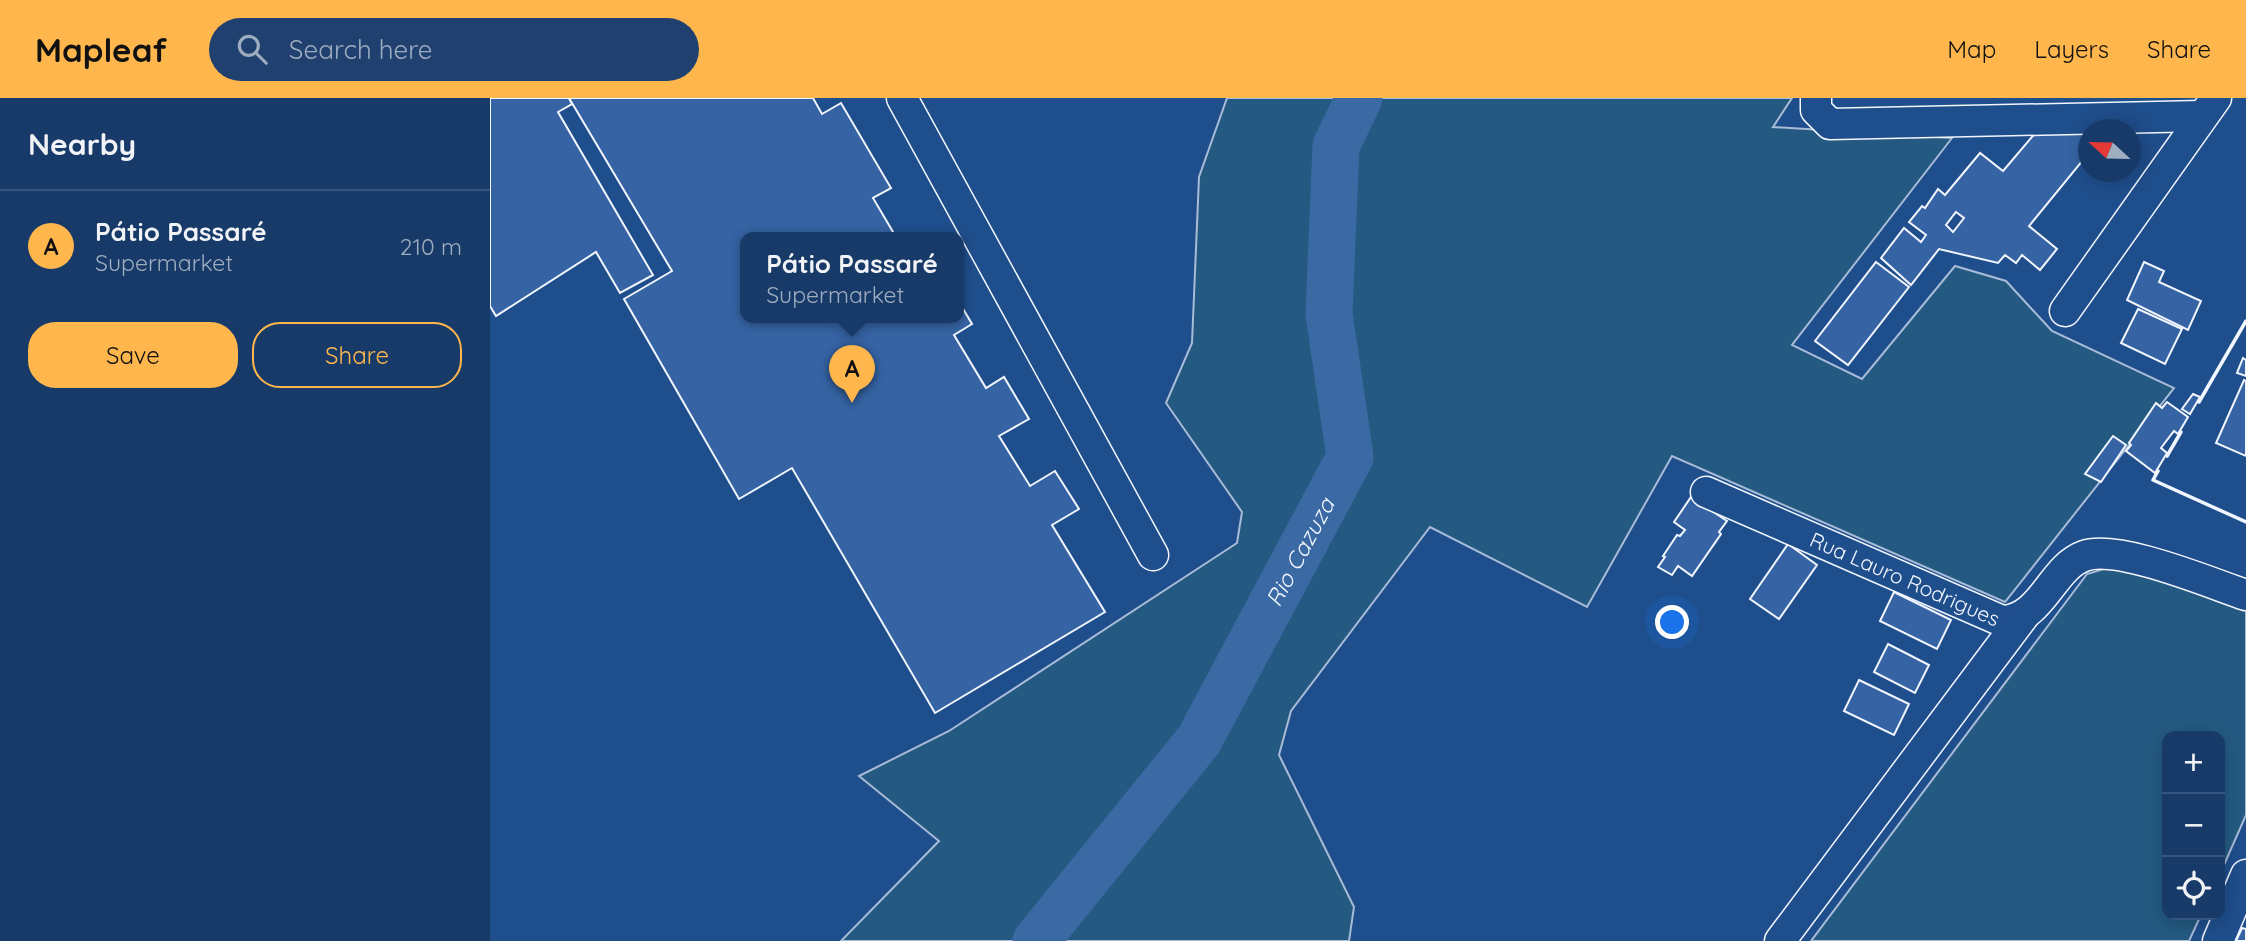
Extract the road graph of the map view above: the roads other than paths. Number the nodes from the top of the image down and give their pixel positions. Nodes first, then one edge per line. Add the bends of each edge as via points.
1 (902, 98) edge
2 (1816, 98) edge
3 (2209, 107) edge
4 (2065, 311) dead end
5 (1706, 492) dead end
6 (1153, 555) dead end
7 (2246, 595) edge
8 (2025, 614) junction
9 (2246, 875) edge
10 (1780, 941) edge
11 (2218, 941) edge

1 - 6 street
2 - 3 street via 1816,110 1830,124
3 - 4 street
5 - 8 street, Rua Lauro Rodrigues via 1992,618 2015,621
7 - 8 street, Rua Lauro Rodrigues via 2124,554 2099,553 2083,556 2069,566
8 - 10 street
9 - 11 street

